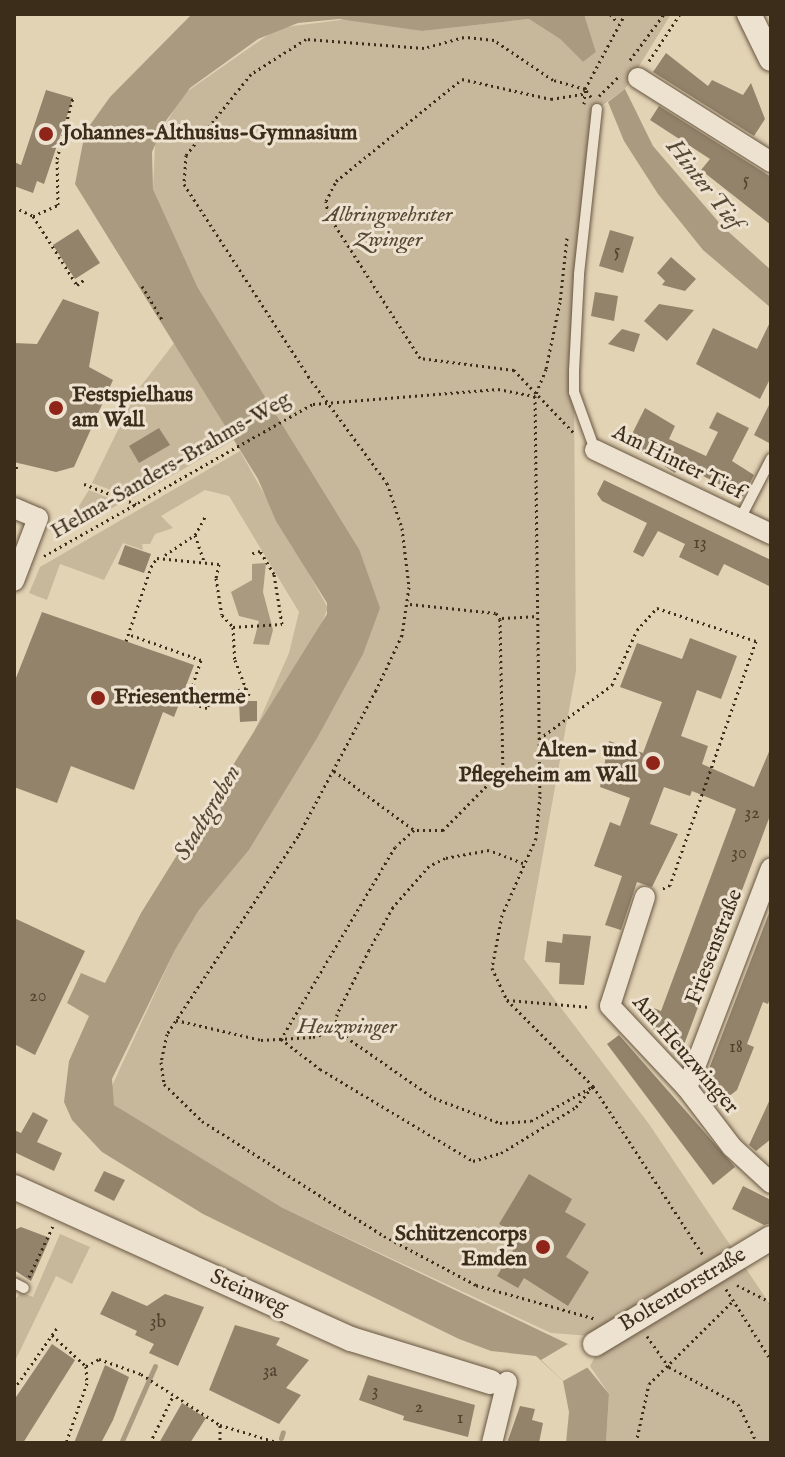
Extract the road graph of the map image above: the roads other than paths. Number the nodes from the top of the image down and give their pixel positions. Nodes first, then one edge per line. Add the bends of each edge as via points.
1 (749, 14) edge
2 (771, 59) edge
3 (638, 78) road end
4 (595, 105) road end
5 (771, 162) edge
6 (595, 450) joint
7 (771, 459) edge
8 (14, 508) edge
9 (740, 519) junction
10 (771, 534) edge
11 (16, 577) edge
12 (771, 868) edge
13 (645, 897) road end
14 (687, 1088) junction
15 (771, 1183) edge
16 (14, 1187) edge
17 (771, 1238) edge
18 (601, 1340) road end
19 (499, 1382) joint
20 (492, 1443) edge

1 - 2 street
3 - 5 street
4 - 6 lane via 574,392
6 - 9 street, Am Hinter Tief
7 - 9 lane
8 - 11 street via 38,518
9 - 10 street, Am Hinter Tief
12 - 14 street, Friesenstraße
13 - 14 street, Am Heuzwinger via 610,1006
14 - 15 street, Am Heuzwinger via 732,1147
16 - 19 street, Steinweg via 345,1337
17 - 18 street, Boltentorstraße
19 - 20 street

